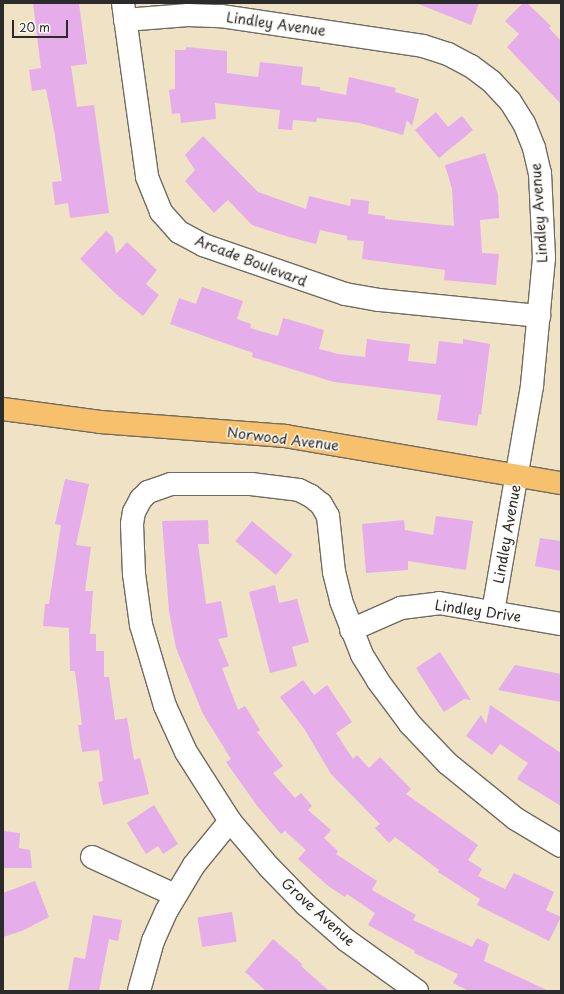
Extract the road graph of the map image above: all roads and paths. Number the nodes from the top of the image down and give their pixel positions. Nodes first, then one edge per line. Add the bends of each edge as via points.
1 (124, 12) edge
2 (539, 316) junction
3 (3, 409) edge
4 (517, 475) junction
5 (561, 483) edge
6 (493, 612) junction
7 (561, 624) edge
8 (351, 630) junction
9 (230, 821) junction
10 (561, 846) edge
11 (92, 856) dead end
12 (175, 895) junction
13 (138, 991) edge
14 (417, 991) edge

1 - 2 street, Arcade Boulevard via 147,177 161,212 179,232 203,245 346,294 379,300
1 - 2 street, Lindley Avenue via 253,19 423,46 448,54 472,66 510,101 524,123 534,148 540,173 544,258
2 - 4 street, Lindley Avenue via 532,386
3 - 4 main road, Norwood Avenue via 100,422 284,436
4 - 5 main road, Norwood Avenue
4 - 6 street, Lindley Avenue
6 - 7 street, Lindley Drive
6 - 8 street, Lindley Drive via 439,603 414,605
8 - 9 street via 334,572 328,516 321,504 311,496 295,490 251,484 171,484 148,492 134,512 134,574 141,625 149,658 165,706 186,752
8 - 10 street via 378,681 410,724 446,763 516,819
9 - 12 street via 194,865
9 - 14 street, Grove Avenue via 306,905 346,940
11 - 12 street
12 - 13 street via 153,941

